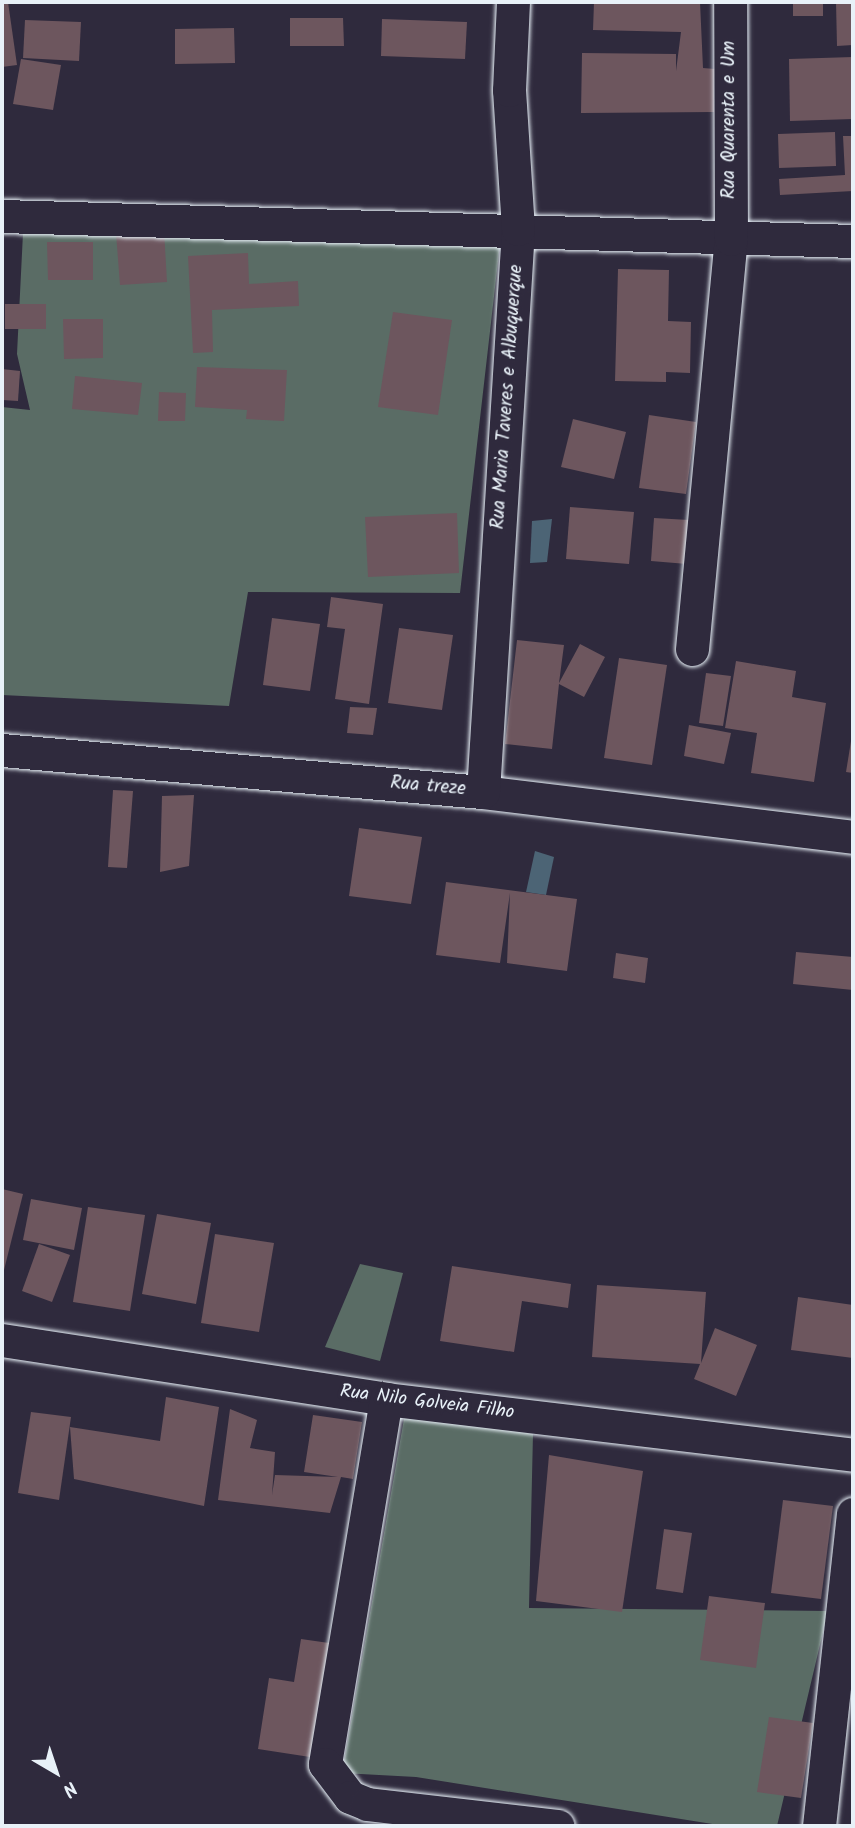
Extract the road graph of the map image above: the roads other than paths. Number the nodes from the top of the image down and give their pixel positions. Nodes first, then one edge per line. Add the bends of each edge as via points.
1 (513, 2) edge
2 (730, 2) edge
3 (2, 216) edge
4 (519, 229) junction
5 (731, 239) junction
6 (853, 241) edge
7 (692, 649) dead end
8 (2, 750) edge
9 (483, 792) junction
10 (853, 837) edge
11 (2, 1340) edge
12 (386, 1399) junction
13 (853, 1455) edge
14 (853, 1514) edge
15 (558, 1826) edge
16 (819, 1826) edge

1 - 4 street, Rua Maria Taveres e Albuquerque via 509,90
2 - 5 street, Rua Quarenta e Um
3 - 4 street via 359,230
4 - 5 street
4 - 9 street, Rua Maria Taveres e Albuquerque
5 - 6 street
5 - 7 street, Rua Quarenta e Um
8 - 9 street, Rua treze
9 - 10 street, Rua treze
11 - 12 street, Rua Nilo Golveia Filho
12 - 13 street, Rua Nilo Golveia Filho
12 - 15 street via 325,1765 337,1783 367,1804
14 - 16 street

